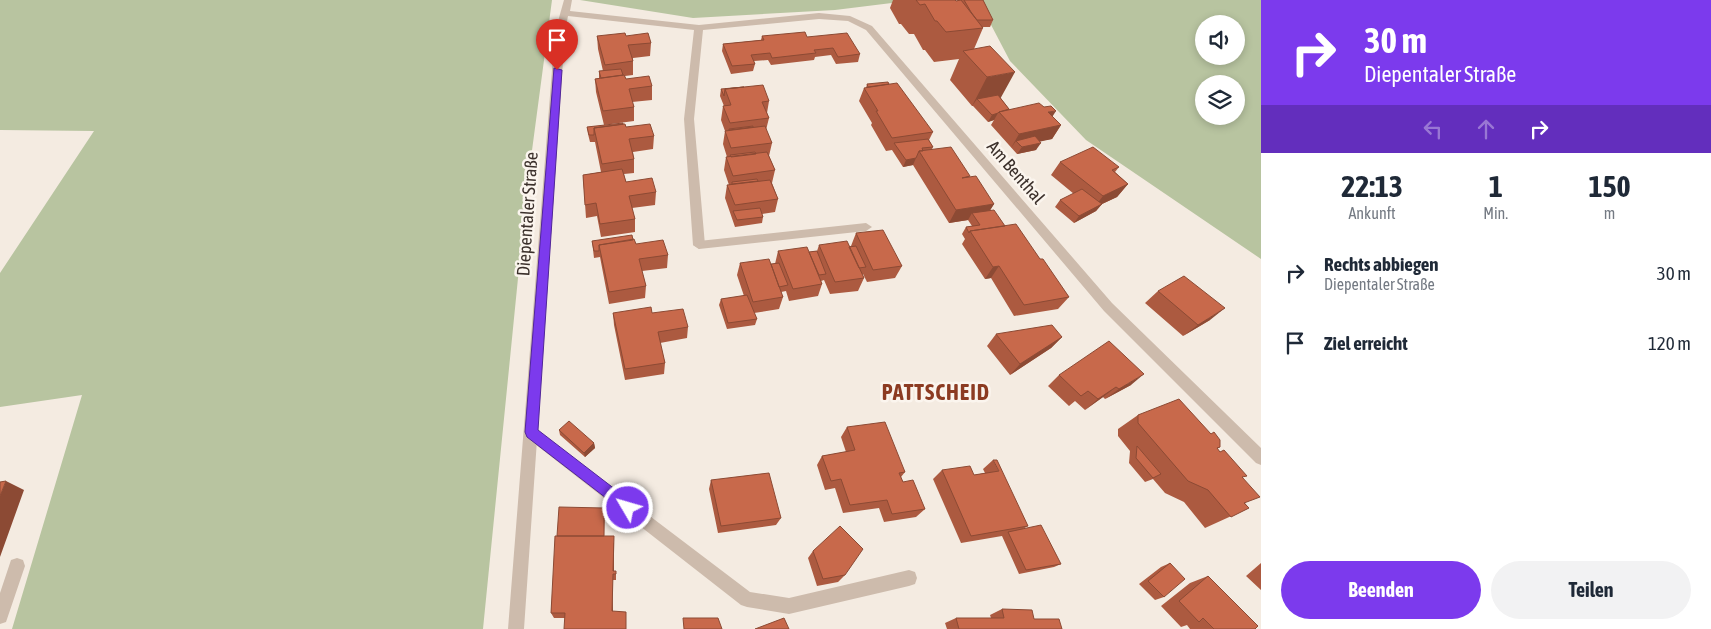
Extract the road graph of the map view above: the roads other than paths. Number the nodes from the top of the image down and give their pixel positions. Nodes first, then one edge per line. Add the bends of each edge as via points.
1 (567, 6) edge
2 (699, 28) junction
3 (866, 227) dead end
4 (531, 432) junction
5 (1261, 458) edge
6 (17, 566) dead end
7 (909, 578) dead end
8 (0, 616) edge
9 (516, 629) edge

1 - 2 street, Am Benthal
1 - 4 street, Diepentaler Straße via 560,32
2 - 3 street via 690,119 699,245
2 - 5 street, Am Benthal via 819,16 850,19 869,28 1108,307
4 - 7 street via 747,599 789,606
4 - 9 street, Diepentaler Straße
6 - 8 street

